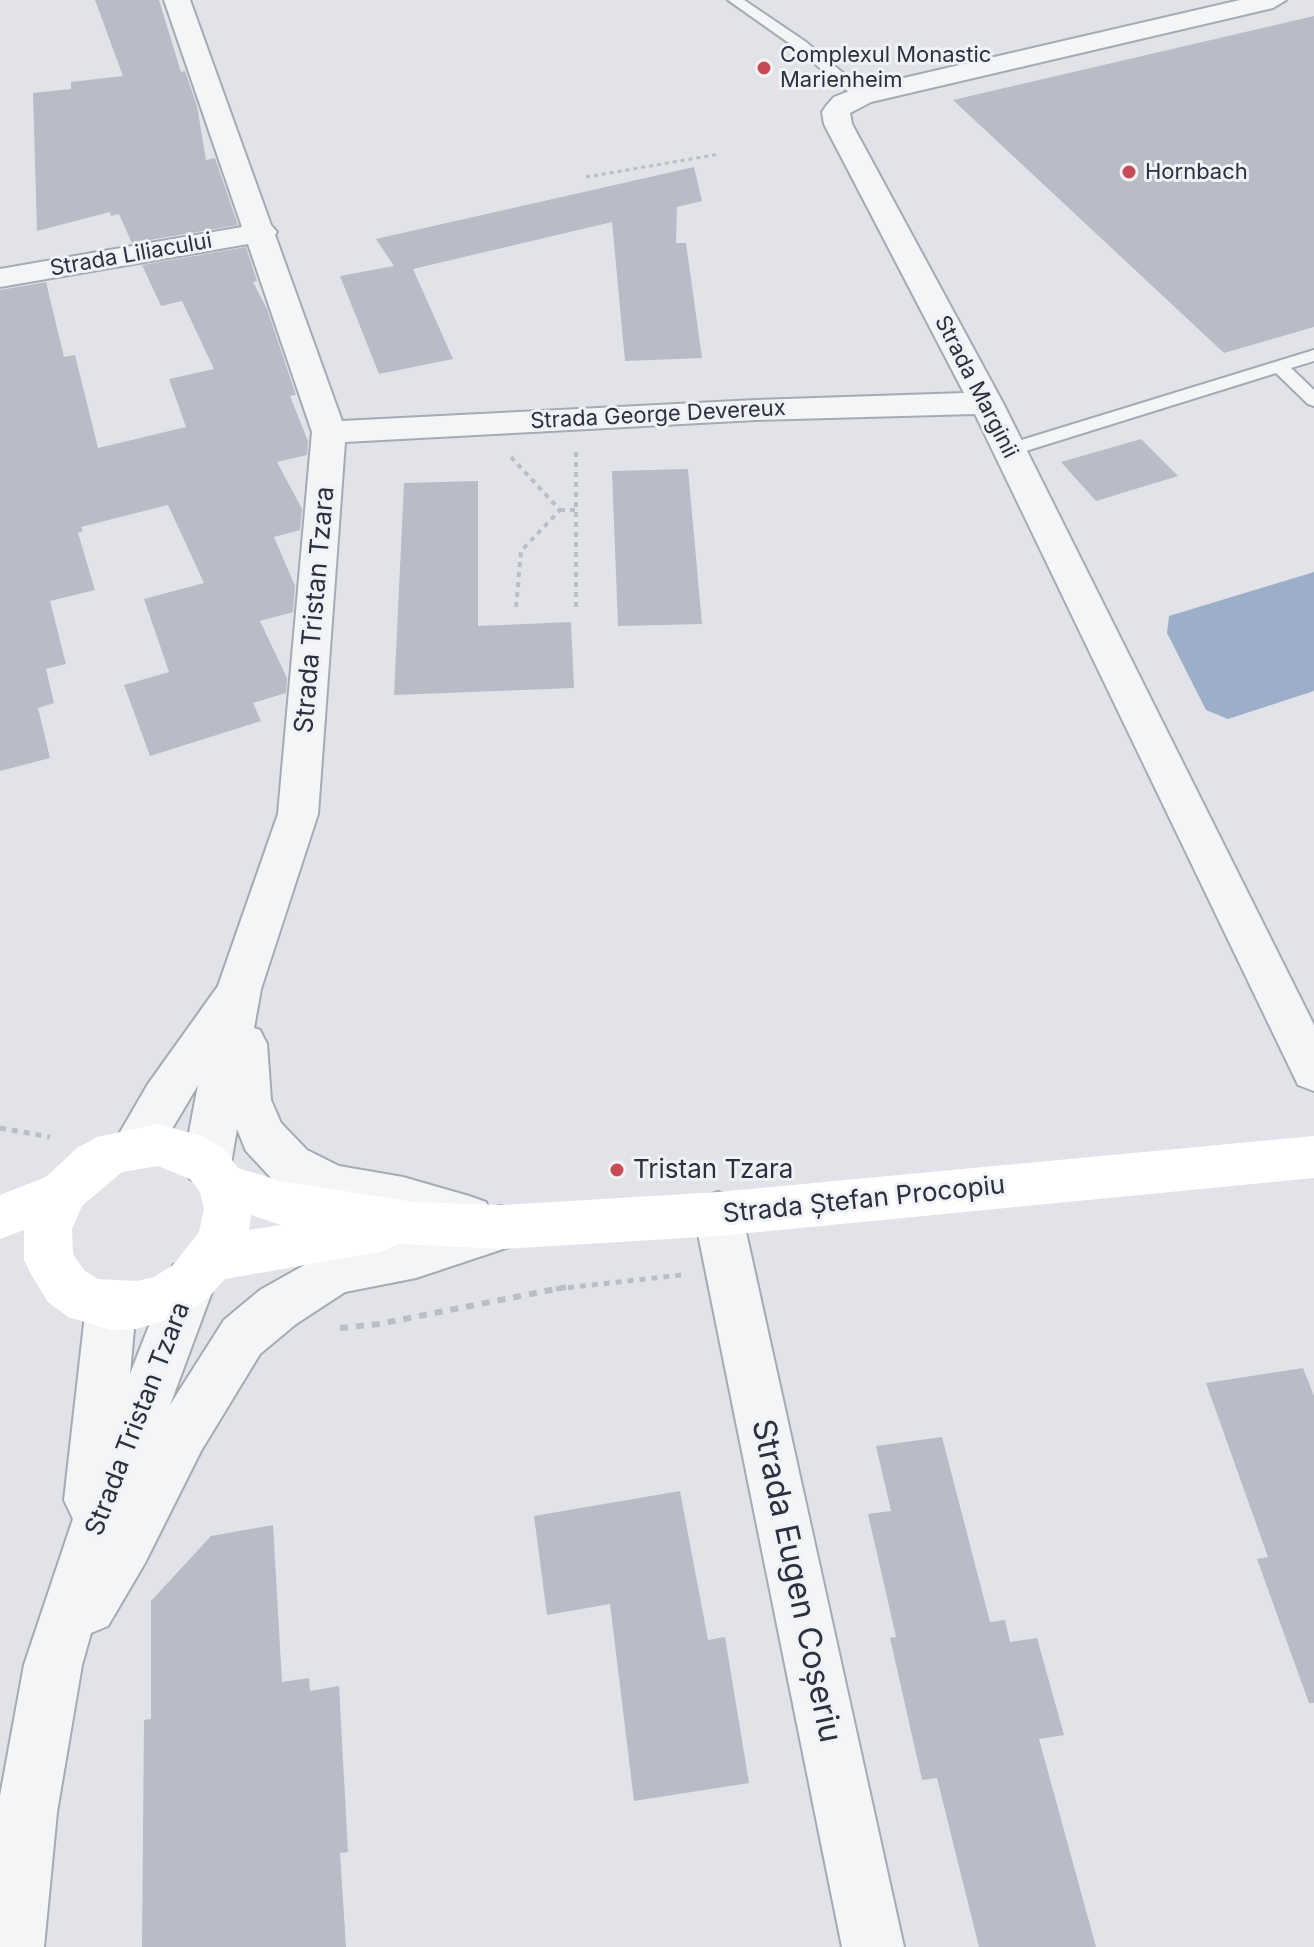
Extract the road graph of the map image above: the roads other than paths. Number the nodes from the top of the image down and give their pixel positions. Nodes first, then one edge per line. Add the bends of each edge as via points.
1 (177, 0) edge
2 (735, 0) edge
3 (1273, 0) edge
4 (862, 96) junction
5 (262, 232) junction
6 (0, 278) edge
7 (1314, 355) edge
8 (1279, 366) junction
9 (1314, 400) edge
10 (986, 403) junction
11 (329, 432) junction
12 (1009, 450) junction
13 (239, 989) junction
14 (1314, 1071) edge
15 (136, 1146) junction
16 (1314, 1157) edge
17 (214, 1174) junction
18 (63, 1192) junction
19 (718, 1214) junction
20 (0, 1217) edge
21 (414, 1224) junction
22 (503, 1227) junction
23 (0, 1243) edge
24 (49, 1248) junction
25 (201, 1270) junction
26 (111, 1306) junction
27 (85, 1558) junction
28 (53, 1665) junction
29 (13, 1947) edge
30 (873, 1947) edge

1 - 5 street, Strada Tristan Tzara
2 - 4 lane
3 - 4 street
4 - 10 street, Strada Marginii via 836,112 838,124
5 - 6 street, Strada Liliacului
5 - 11 street, Strada Tristan Tzara
7 - 8 lane
8 - 9 lane
8 - 12 lane
10 - 11 street, Strada George Devereux
10 - 12 street, Strada Marginii
11 - 13 street, Strada Tristan Tzara via 298,814
12 - 14 street, Strada Marginii
13 - 15 street, Strada Tristan Tzara
13 - 17 street, Strada Tristan Tzara
13 - 22 street, Strada Tristan Tzara via 248,1100 263,1136 290,1165 332,1186
15 - 17 street via 185,1151
15 - 18 street via 94,1163
16 - 19 street, Strada Ștefan Procopiu
17 - 21 street, Strada Ștefan Procopiu via 281,1203
17 - 25 street via 228,1209 223,1236
18 - 20 street
18 - 24 street via 48,1229
19 - 22 street, Strada Ștefan Procopiu
19 - 30 street, Strada Eugen Coșeriu
21 - 22 street, Strada Ștefan Procopiu
21 - 25 street, Strada Ștefan Procopiu
22 - 28 street via 416,1255 335,1271 242,1337
23 - 24 street
24 - 26 street via 49,1260 66,1286 86,1300
25 - 26 street via 166,1297
25 - 27 street, Strada Tristan Tzara
26 - 27 street, Strada Tristan Tzara
27 - 28 street, Strada Tristan Tzara
28 - 29 street, Strada Tristan Tzara via 27,1812

